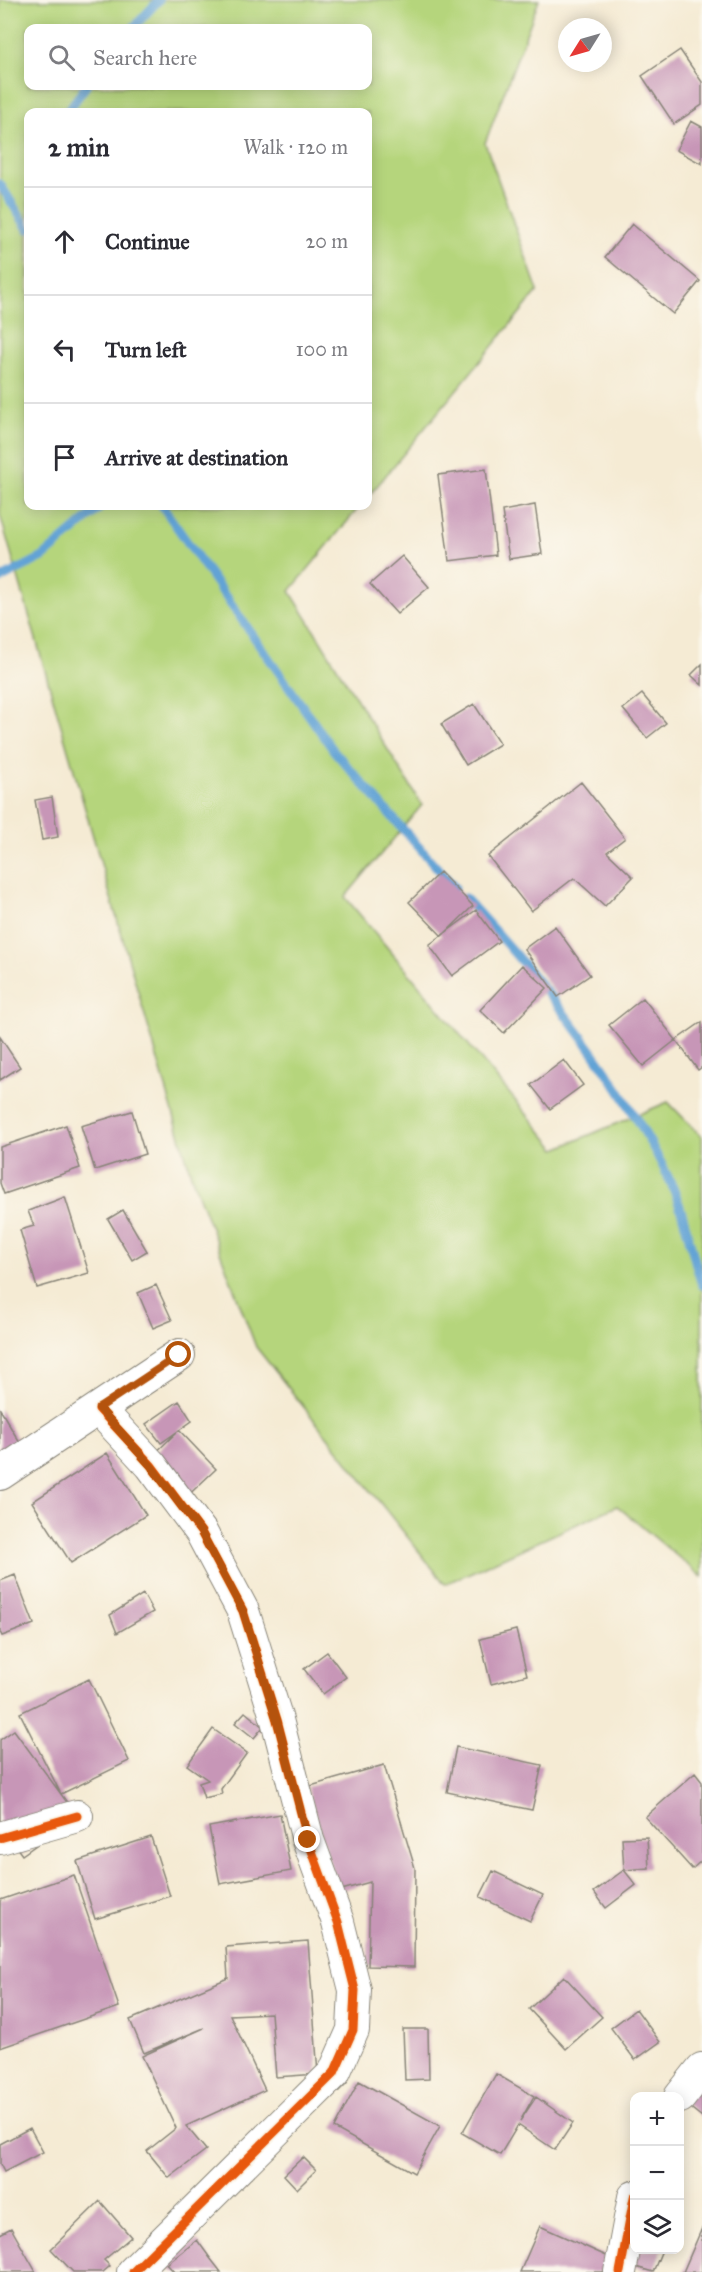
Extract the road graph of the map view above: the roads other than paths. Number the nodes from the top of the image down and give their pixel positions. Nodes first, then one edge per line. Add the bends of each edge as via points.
1 (179, 1355) dead end
2 (99, 1408) junction
3 (0, 1474) edge
4 (77, 1816) dead end
5 (0, 1838) edge
6 (702, 2069) edge
7 (684, 2092) edge
8 (633, 2200) edge
9 (133, 2272) edge
10 (620, 2272) edge

1 - 2 street
2 - 3 street
2 - 9 street via 151,1466 201,1532 243,1611 355,1990 353,2030 334,2073
4 - 5 street
6 - 7 street
8 - 10 street

